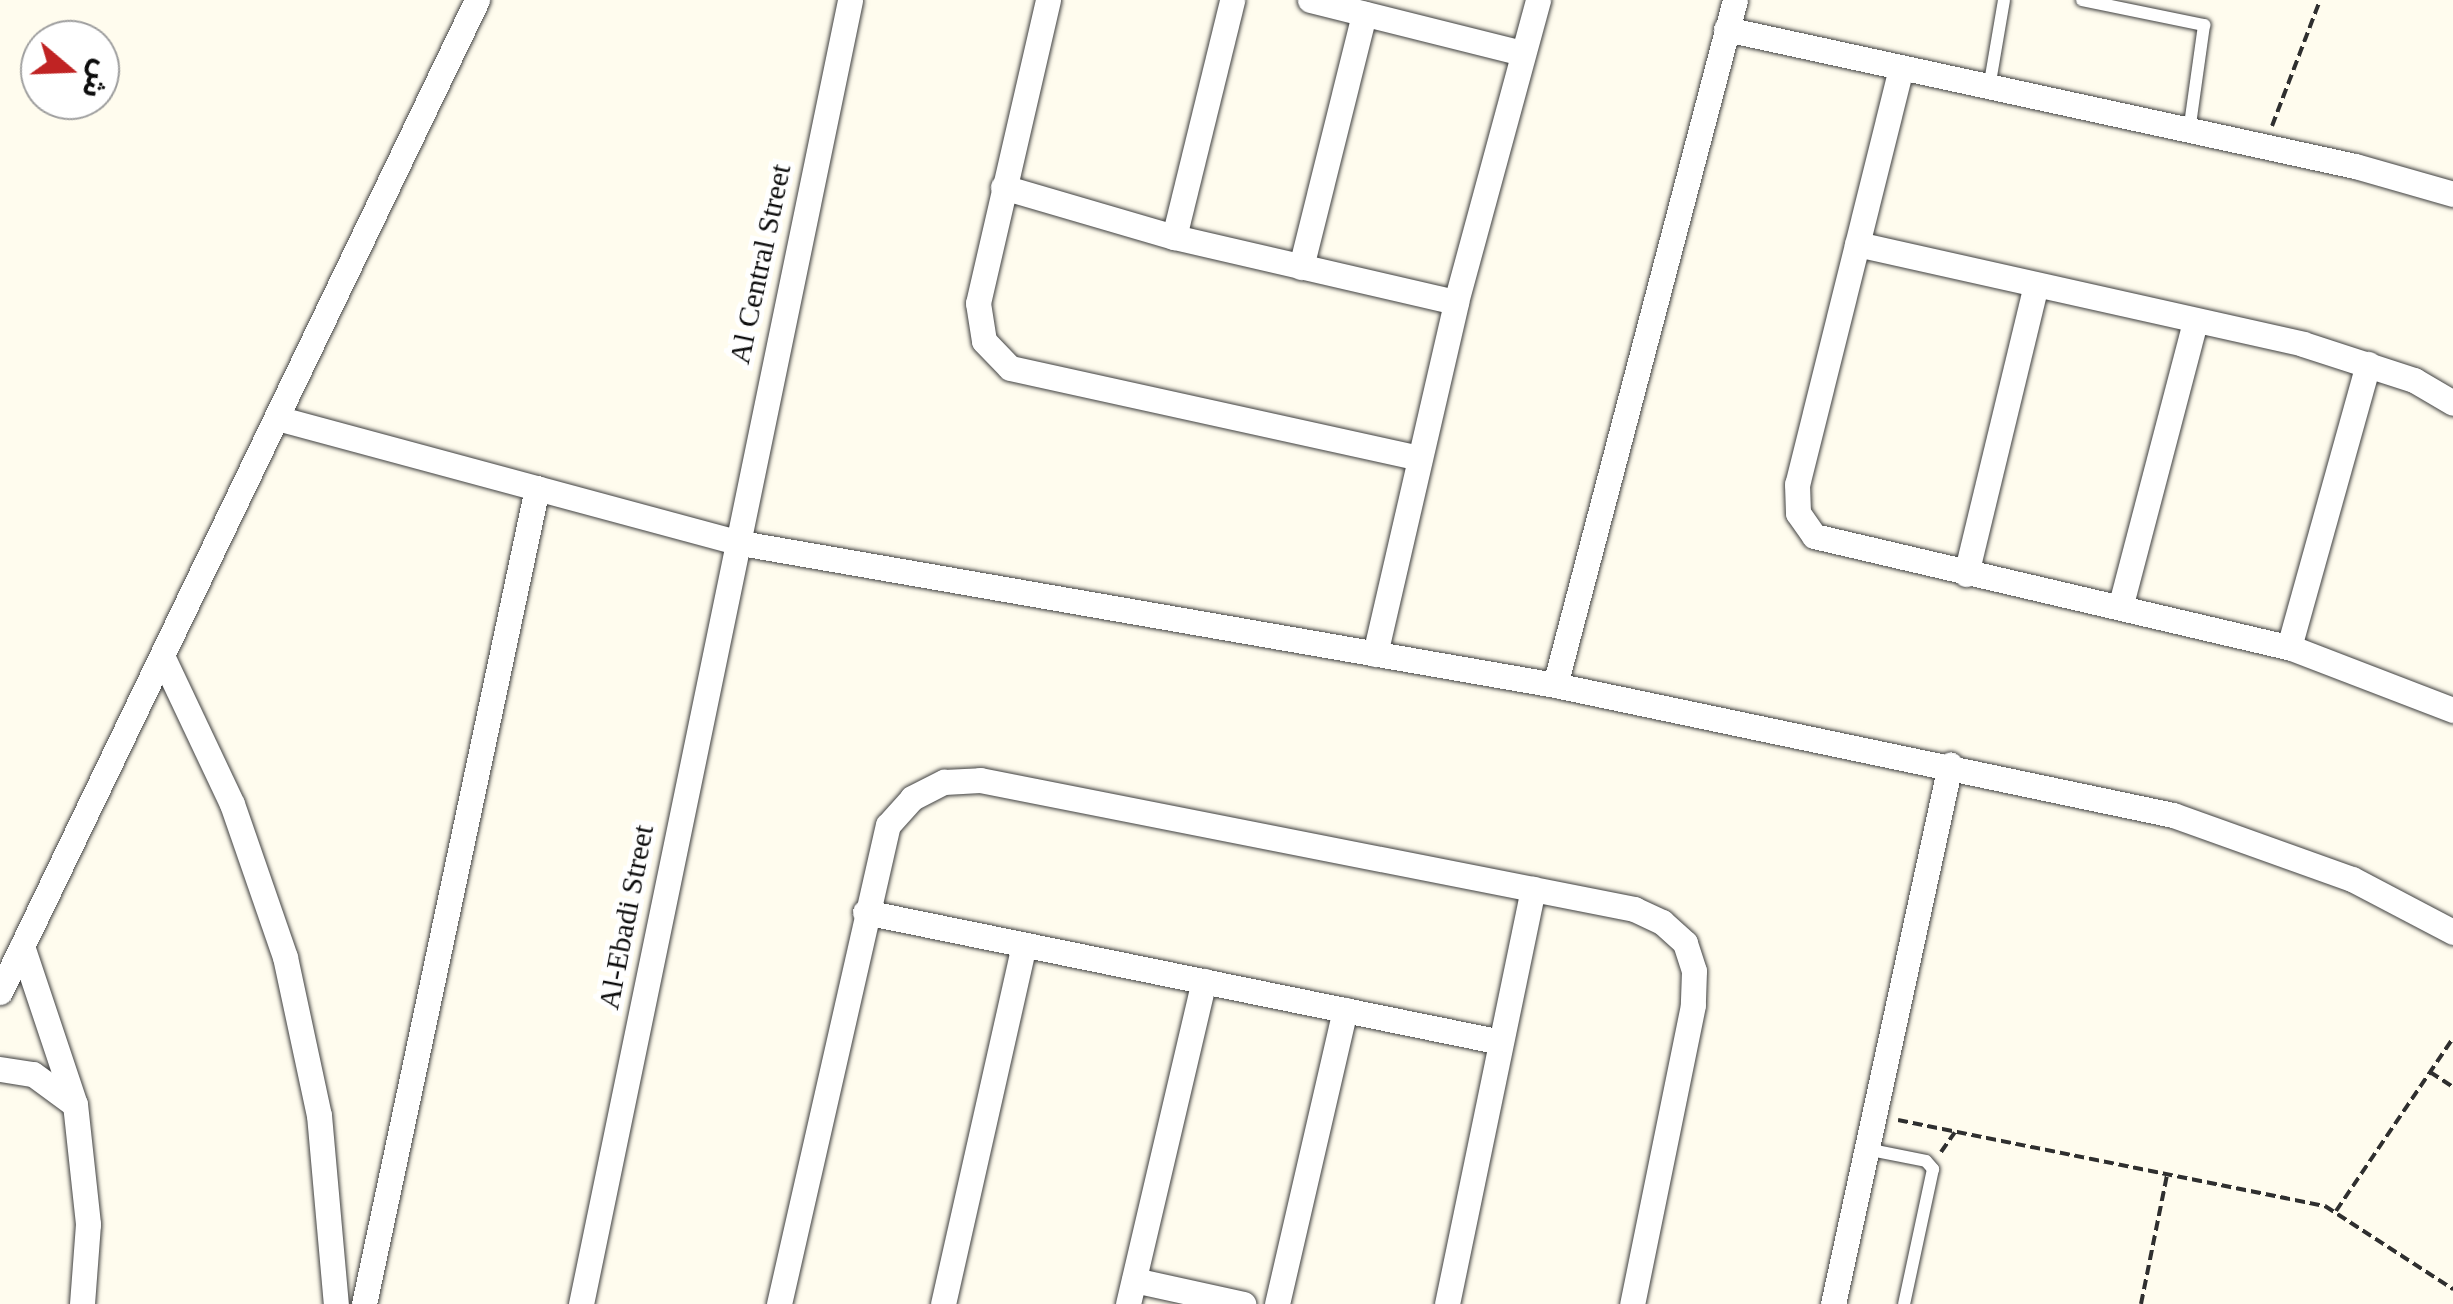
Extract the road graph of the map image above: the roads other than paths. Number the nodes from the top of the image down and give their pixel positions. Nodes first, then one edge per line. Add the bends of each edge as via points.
1 (477, 0) edge
2 (850, 0) edge
3 (1048, 0) edge
4 (1232, 0) edge
5 (1310, 0) edge
6 (1538, 0) edge
7 (1735, 0) edge
8 (2004, 0) edge
9 (2082, 0) edge
10 (1364, 14) junction
11 (1726, 29) junction
12 (1524, 53) junction
13 (1901, 68) junction
14 (1989, 88) junction
15 (2189, 132) junction
16 (1003, 187) junction
17 (2453, 194) edge
18 (1174, 238) junction
19 (1857, 244) junction
20 (1301, 266) junction
21 (2036, 285) junction
22 (1456, 302) junction
23 (2195, 320) junction
24 (2368, 364) junction
25 (2453, 403) edge
26 (277, 418) junction
27 (1419, 458) junction
28 (536, 488) junction
29 (735, 542) junction
30 (1966, 574) junction
31 (2121, 604) junction
32 (2290, 647) junction
33 (1375, 654) junction
34 (162, 658) junction
35 (1556, 685) junction
36 (2453, 710) edge
37 (1950, 765) junction
38 (1533, 890) junction
39 (865, 912) junction
40 (2453, 932) edge
41 (1024, 945) junction
42 (22, 946) junction
43 (1204, 981) junction
44 (0, 992) edge
45 (1345, 1010) junction
46 (1502, 1042) junction
47 (0, 1069) edge
48 (75, 1104) junction
49 (1866, 1148) junction
50 (1131, 1292) edge
51 (82, 1304) edge
52 (336, 1304) edge
53 (364, 1304) edge
54 (581, 1304) edge
55 (779, 1304) edge
56 (944, 1304) edge
57 (1243, 1304) edge
58 (1277, 1304) edge
59 (1447, 1304) edge
60 (1632, 1304) edge
61 (1832, 1304) edge
62 (1904, 1304) edge

1 - 26 street
2 - 29 street, Al Central Street
3 - 16 street
4 - 18 street
5 - 10 street
6 - 12 street
7 - 11 street
8 - 14 lane
9 - 15 lane via 2204,25
10 - 12 street
10 - 20 street
11 - 13 street
11 - 35 street
12 - 22 street
13 - 14 street
13 - 19 street
14 - 15 street
15 - 17 street
16 - 18 street
16 - 27 street via 978,303 984,341 1010,368
18 - 20 street
19 - 21 street
19 - 30 street via 1797,484 1798,513 1814,536
20 - 22 street
21 - 23 street
21 - 30 street
22 - 27 street
23 - 24 street
23 - 31 street
24 - 25 street
24 - 32 street
26 - 28 street
26 - 34 street
27 - 33 street
28 - 29 street
28 - 53 street
29 - 33 street
29 - 54 street, Al-Ebadi Street
30 - 31 street
31 - 32 street
32 - 36 street
33 - 35 street
34 - 42 street
34 - 52 street via 232,804 284,957 320,1115
35 - 37 street
37 - 40 street via 2173,815 2264,844
37 - 49 street
38 - 39 street via 980,780 944,782 900,811 888,825
38 - 46 street
38 - 60 street via 1634,909 1662,922 1685,943 1694,971 1693,1005
39 - 41 street
39 - 55 street
41 - 43 street
41 - 56 street
42 - 44 street
42 - 48 street
43 - 45 street
43 - 50 street
45 - 46 street
45 - 58 street
46 - 59 street
47 - 48 street via 34,1074
48 - 51 street via 88,1224
49 - 61 street
49 - 62 lane via 1932,1164
50 - 57 street

